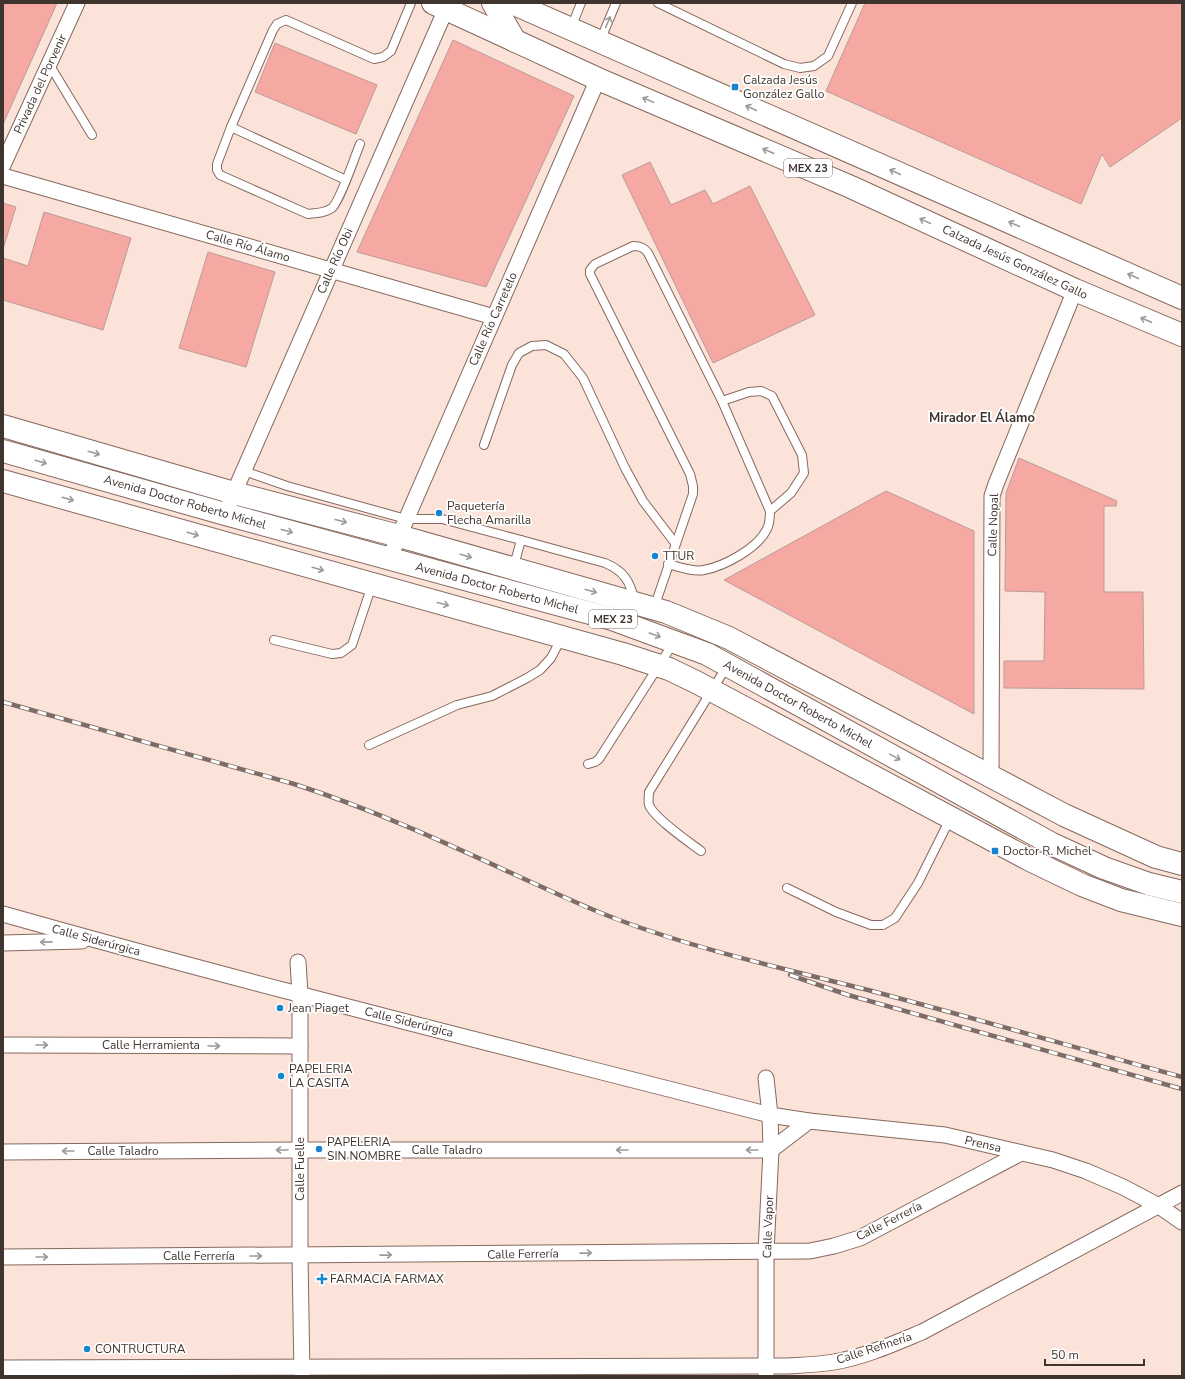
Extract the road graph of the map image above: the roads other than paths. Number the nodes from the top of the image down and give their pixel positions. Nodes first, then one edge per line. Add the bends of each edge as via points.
1 (77, 3) edge
2 (411, 3) edge
3 (493, 3) edge
4 (512, 3) edge
5 (581, 3) edge
6 (616, 3) edge
7 (658, 3) edge
8 (852, 3) edge
9 (439, 6) edge
10 (571, 29) junction
11 (515, 41) junction
12 (600, 42) junction
13 (49, 64) junction
14 (598, 79) junction
15 (230, 127) junction
16 (92, 136) dead end
17 (360, 144) dead end
18 (3, 165) edge
19 (3, 176) edge
20 (346, 180) junction
21 (331, 270) junction
22 (1076, 290) junction
23 (1182, 298) edge
24 (494, 317) junction
25 (1182, 335) edge
26 (722, 402) junction
27 (3, 426) edge
28 (484, 445) dead end
29 (3, 451) edge
30 (244, 471) junction
31 (3, 481) edge
32 (234, 493) junction
33 (770, 511) junction
34 (225, 514) junction
35 (402, 528) junction
36 (521, 540) junction
37 (675, 543) junction
38 (389, 559) junction
39 (668, 564) junction
40 (513, 569) junction
41 (372, 584) junction
42 (645, 606) junction
43 (562, 637) junction
44 (274, 640) dead end
45 (674, 642) junction
46 (727, 665) junction
47 (660, 666) junction
48 (713, 690) junction
49 (369, 745) dead end
50 (588, 764) dead end
51 (991, 776) junction
52 (951, 818) junction
53 (701, 851) dead end
54 (1182, 864) edge
55 (786, 888) dead end
56 (1182, 892) edge
57 (3, 914) edge
58 (1182, 915) edge
59 (99, 941) junction
60 (3, 943) edge
61 (298, 962) dead end
62 (300, 994) junction
63 (3, 1045) edge
64 (300, 1046) junction
65 (766, 1078) dead end
66 (770, 1115) junction
67 (809, 1121) junction
68 (300, 1150) junction
69 (771, 1150) junction
70 (3, 1152) edge
71 (1021, 1153) junction
72 (1182, 1193) edge
73 (1159, 1206) junction
74 (1182, 1222) edge
75 (766, 1252) junction
76 (300, 1256) junction
77 (3, 1257) edge
78 (3, 1368) edge
79 (766, 1371) edge
80 (302, 1372) edge

1 - 13 street, Privada del Porvenir
2 - 15 lane via 391,51 383,57 374,59 286,20 277,24 272,30
3 - 11 main road
4 - 10 main road, MEX 23
5 - 10 lane
12 -> 6 lane
7 - 8 lane via 784,64 800,68 814,66 828,56
9 - 11 main road, Calzada Jesús González Gallo / MEX 23
9 - 21 street, Calle Río Obi
10 - 12 main road, MEX 23
11 - 14 main road, Calzada Jesús González Gallo / MEX 23
23 -> 12 main road, MEX 23
13 - 16 lane
13 - 18 street, Privada del Porvenir
22 -> 14 main road, Calzada Jesús González Gallo / MEX 23 via 850,187
14 - 24 street, Calle Río Carretelo
15 - 20 lane
15 - 20 lane via 217,164 220,175 308,214 323,213 333,207
17 - 20 lane
19 - 21 street, Calle Río Álamo
21 - 24 street, Calle Río Álamo
21 - 30 street, Calle Río Obi
25 -> 22 main road, Calzada Jesús González Gallo / MEX 23
22 - 51 street, Calle Nopal via 992,496
24 - 35 street, Calle Río Carretelo
26 - 33 lane
26 - 33 lane via 749,392 761,391 772,396 802,455 804,473 791,493
26 - 37 lane via 645,250 633,246 592,267 591,278 690,474 693,494
27 -> 32 main road, Avenida Doctor Roberto Michel
28 - 37 lane via 512,365 519,353 532,346 546,345 564,354 584,378 643,501
29 -> 34 main road, Avenida Doctor Roberto Michel / MEX 23
30 - 32 street, Calle Río Obi
30 - 35 lane
31 -> 41 main road
32 - 34 street, Calle Río Obi
32 -> 35 main road, Avenida Doctor Roberto Michel
33 - 39 lane via 767,530 755,544 733,559 704,570 690,570
34 -> 38 main road, Avenida Doctor Roberto Michel / MEX 23
35 - 36 lane via 442,519
35 - 38 street, Calle Río Carretelo
35 -> 40 main road, Avenida Doctor Roberto Michel
36 - 40 lane
36 - 42 lane via 612,566 621,572
37 - 39 lane
38 -> 45 main road, Avenida Doctor Roberto Michel / MEX 23 via 612,619
39 - 42 lane
40 -> 42 main road, Avenida Doctor Roberto Michel
41 -> 43 main road
41 - 44 lane via 352,645 341,653 332,654
42 - 51 main road, Avenida Doctor Roberto Michel via 728,638
43 - 47 main road
43 - 49 lane via 551,658 540,670 527,678 492,696 457,705
45 - 46 main road, Avenida Doctor Roberto Michel / MEX 23 via 707,654
45 - 47 lane
46 - 48 lane
46 -> 56 main road, Avenida Doctor Roberto Michel / MEX 23 via 1052,844 1104,868 1149,884
47 - 48 main road
47 - 50 lane via 599,759
48 - 52 main road
48 - 53 lane via 649,792 648,801 656,815
51 - 54 main road, Avenida Doctor Roberto Michel via 1064,815 1135,848
52 - 55 lane via 918,883 895,918 883,924 871,925 836,912
52 - 58 main road via 1082,885 1121,900
57 - 59 street, Calle Siderúrgica
59 -> 60 street
59 - 62 street, Calle Siderúrgica
61 - 62 street, Calle Fuelle
62 - 64 street, Calle Fuelle
62 - 66 street, Calle Siderúrgica
63 -> 64 street, Calle Herramienta
64 - 68 street, Calle Fuelle
65 - 66 street, Calle Vapor
66 - 67 street, Prensa
66 - 69 street, Calle Vapor
67 - 69 street
67 - 71 street, Prensa via 945,1134
69 -> 68 street, Calle Taladro
68 -> 70 street, Calle Taladro
68 - 76 street, Calle Fuelle
69 - 75 street, Calle Vapor
71 - 73 street, Prensa via 1086,1171
71 - 75 street, Calle Ferrería via 860,1238 816,1250
72 - 73 street, Calle Refinería
73 - 74 street, Prensa
73 - 79 street, Calle Refinería via 922,1332 887,1347 834,1362
76 -> 75 street, Calle Ferrería
75 - 79 street, Calle Vapor
77 -> 76 street, Calle Ferrería
76 - 80 street, Calle Fuelle
78 - 80 street, Calle Refinería
79 - 80 street, Calle Refinería

